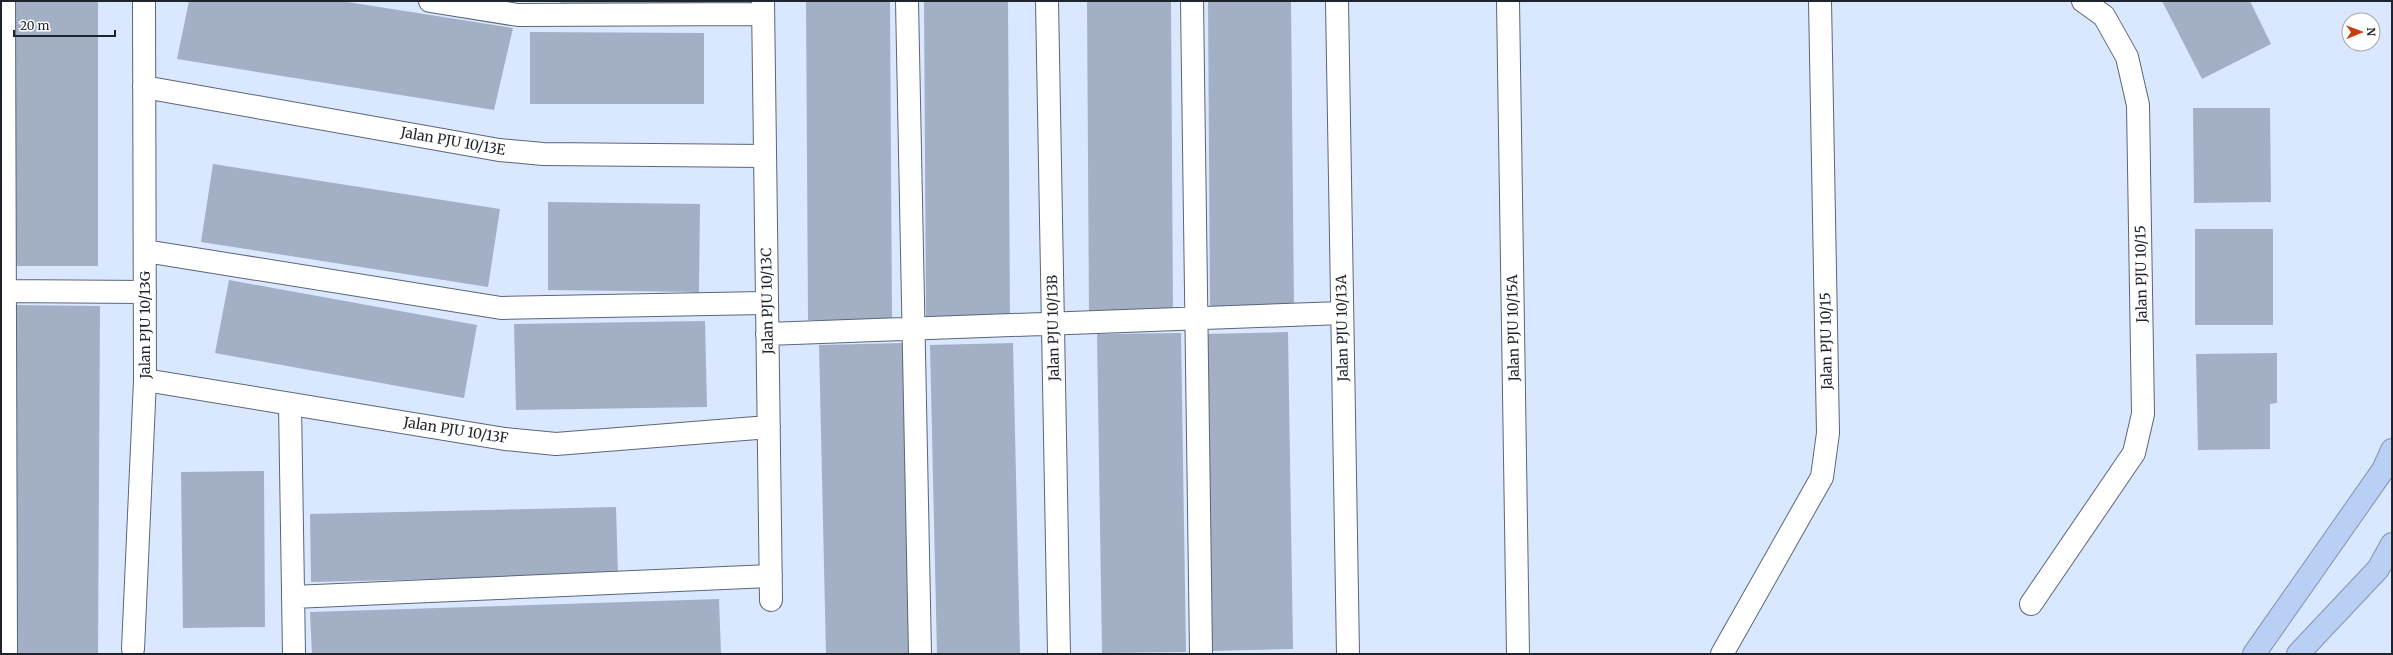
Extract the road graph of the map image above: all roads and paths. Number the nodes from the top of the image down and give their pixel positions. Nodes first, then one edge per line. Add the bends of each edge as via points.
1 (4, 1) edge
2 (144, 1) edge
3 (430, 1) edge
4 (907, 1) edge
5 (1047, 1) edge
6 (1192, 1) edge
7 (1337, 1) edge
8 (1508, 1) edge
9 (1820, 1) edge
10 (2083, 1) edge
11 (763, 8) edge
12 (144, 87) junction
13 (765, 156) junction
14 (145, 251) junction
15 (3, 291) edge
16 (145, 292) junction
17 (767, 304) junction
18 (1342, 313) junction
19 (1196, 318) junction
20 (1053, 324) junction
21 (913, 329) junction
22 (767, 334) junction
23 (145, 380) junction
24 (290, 404) junction
25 (769, 427) junction
26 (2392, 450) edge
27 (2392, 544) edge
28 (771, 576) junction
29 (293, 597) junction
30 (771, 600) dead end
31 (2031, 604) dead end
32 (133, 649) dead end
33 (6, 654) edge
34 (294, 654) edge
35 (920, 654) edge
36 (1059, 654) edge
37 (1201, 654) edge
38 (1348, 654) edge
39 (1518, 654) edge
40 (1722, 654) edge
41 (2254, 654) edge
42 (2298, 654) edge

1 - 15 street
2 - 12 street, Jalan PJU 10/13G
3 - 11 street via 518,15
4 - 21 street
5 - 20 street, Jalan PJU 10/13B
6 - 19 street
7 - 18 street, Jalan PJU 10/13A
8 - 39 street, Jalan PJU 10/15A
9 - 40 street, Jalan PJU 10/15 via 1828,425 1822,477
10 - 31 street, Jalan PJU 10/15 via 2104,16 2127,56 2138,105 2143,414 2134,453
11 - 13 street, Jalan PJU 10/13C
12 - 13 street, Jalan PJU 10/13E via 499,150 543,154
12 - 14 street, Jalan PJU 10/13G
13 - 17 street, Jalan PJU 10/13C
14 - 16 street, Jalan PJU 10/13G
14 - 17 street via 501,308
15 - 16 street
15 - 33 street
16 - 23 street, Jalan PJU 10/13G
17 - 22 street, Jalan PJU 10/13C
18 - 19 street
18 - 38 street, Jalan PJU 10/13A
19 - 20 street
19 - 37 street
20 - 21 street
20 - 36 street, Jalan PJU 10/13B
21 - 22 street
21 - 35 street
22 - 25 street, Jalan PJU 10/13C
23 - 24 street, Jalan PJU 10/13F
23 - 32 street, Jalan PJU 10/13G
24 - 25 street, Jalan PJU 10/13F via 505,439 556,444
24 - 29 street
25 - 28 street, Jalan PJU 10/13C
26 - 41 highway via 2383,470
27 - 42 highway via 2378,568
28 - 29 street
28 - 30 street, Jalan PJU 10/13C
29 - 34 street

